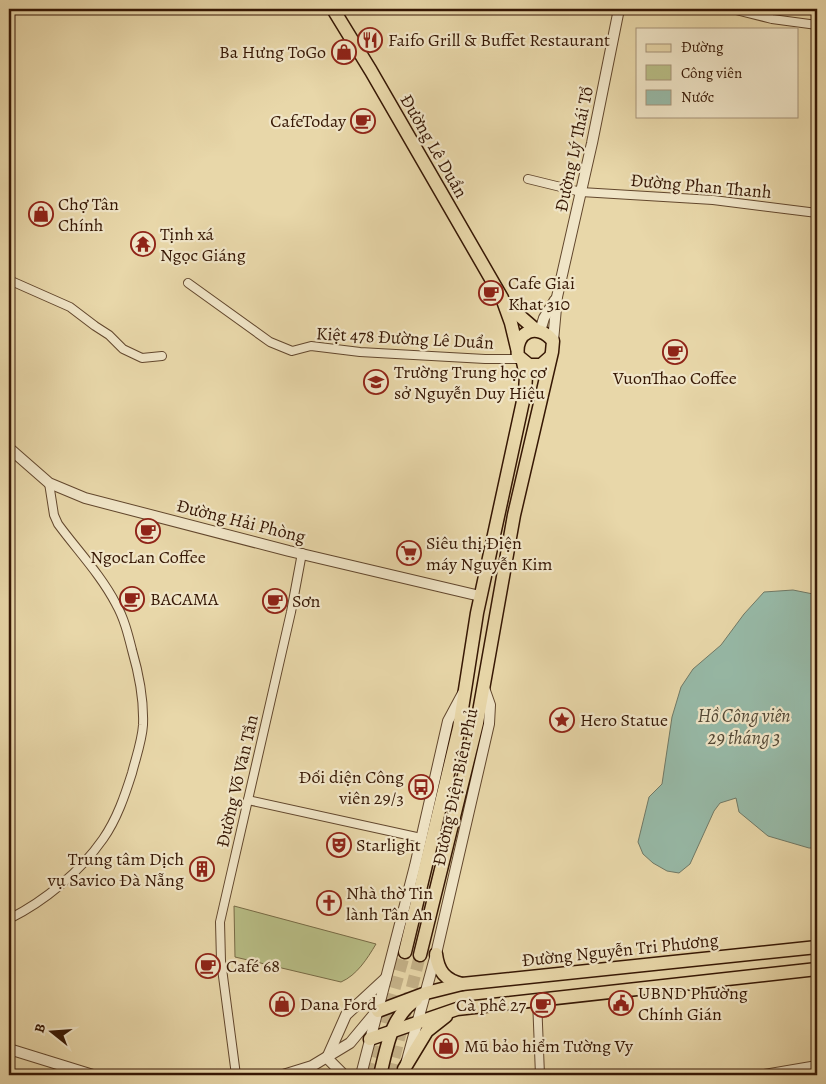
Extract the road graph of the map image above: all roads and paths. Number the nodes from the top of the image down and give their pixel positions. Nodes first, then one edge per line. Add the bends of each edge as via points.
1 (333, 9) edge
2 (619, 9) edge
3 (732, 9) edge
4 (817, 25) edge
5 (528, 179) dead end
6 (581, 192) junction
7 (817, 213) edge
8 (9, 280) edge
9 (188, 283) dead end
10 (557, 296) junction
11 (504, 302) junction
12 (538, 331) junction
13 (553, 341) junction
14 (162, 356) dead end
15 (521, 357) junction
16 (550, 358) junction
17 (9, 448) edge
18 (49, 483) junction
19 (302, 553) junction
20 (480, 596) junction
21 (484, 688) junction
22 (464, 690) junction
23 (248, 800) junction
24 (422, 838) junction
25 (9, 919) edge
26 (817, 947) edge
27 (405, 952) tunnel mouth
28 (436, 954) junction
29 (420, 955) tunnel mouth
30 (817, 969) edge
31 (386, 977) junction
32 (462, 984) junction
33 (426, 992) junction
34 (538, 999) junction
35 (457, 1009) junction
36 (378, 1011) junction
37 (419, 1022) junction
38 (391, 1032) junction
39 (370, 1040) junction
40 (350, 1043) junction
41 (9, 1050) edge
42 (327, 1058) junction
43 (817, 1065) edge
44 (404, 1072) edge
45 (93, 1075) edge
46 (236, 1075) edge
47 (283, 1075) edge
48 (344, 1075) edge
49 (360, 1075) edge
50 (380, 1075) edge
51 (540, 1075) edge
52 (758, 1075) edge

1 - 11 main road, Đường Lê Duẩn
2 - 6 street, Đường Lý Thái Tổ
3 - 4 street
5 - 6 street, Đường Phan Thanh
6 - 7 street, Đường Phan Thanh via 713,200
6 - 10 street, Đường Lý Thái Tổ
8 - 14 street via 70,307 109,334 123,349 142,358
9 - 15 street, Kiệt 478 Đường Lê Duẩn via 270,342 292,351 311,346 485,359
10 - 12 street, Đường Lý Thái Tổ
10 - 13 street, Đường Lý Thái Tổ
11 - 12 main road, Đường Lê Duẩn
11 - 15 main road, Đường Lê Duẩn
12 - 13 main road
12 - 15 main road via 522,336 519,341
13 - 16 main road
15 - 16 main road via 534,366
15 - 20 main road, Đường Điện Biên Phủ via 526,376 525,392
16 - 21 main road, Đường Điện Biên Phủ via 514,515
17 - 18 street, Đường Hải Phòng
18 - 19 street, Đường Hải Phòng via 85,498
18 - 25 street via 58,524 108,590 126,627 138,670 142,727 130,778 104,838 69,878
19 - 20 street, Đường Hải Phòng
19 - 23 street, Đường Võ Văn Tần
20 - 22 main road, Đường Điện Biên Phủ
21 - 28 street, Đường Điện Biên Phủ via 490,705 489,724
21 - 29 main road
22 - 24 street, Đường Điện Biên Phủ via 448,722
22 - 27 main road via 459,728
23 - 24 street
23 - 46 street, Đường Võ Văn Tần via 220,922 220,961
24 - 31 street, Đường Điện Biên Phủ
26 - 32 main road, Đường Nguyễn Tri Phương
28 - 32 main road via 440,971 453,982
28 - 33 street, Đường Điện Biên Phủ
30 - 34 main road
31 - 36 street, Đường Điện Biên Phủ
31 - 42 street via 346,1015
32 - 33 main road, Đường Nguyễn Tri Phương
33 - 36 main road, Đường Nguyễn Tri Phương
33 - 37 street, Đường Điện Biên Phủ
33 - 38 main road via 402,1013
34 - 35 main road
34 - 51 street
35 - 37 main road
35 - 44 main road via 427,1031
36 - 39 street, Đường Điện Biên Phủ
36 - 40 street
37 - 38 main road
37 - 44 street, Đường Điện Biên Phủ
38 - 39 main road
38 - 50 main road
39 - 40 street
39 - 49 street, Đường Điện Biên Phủ
40 - 42 street
41 - 45 street
42 - 47 street
42 - 48 street
43 - 52 street

